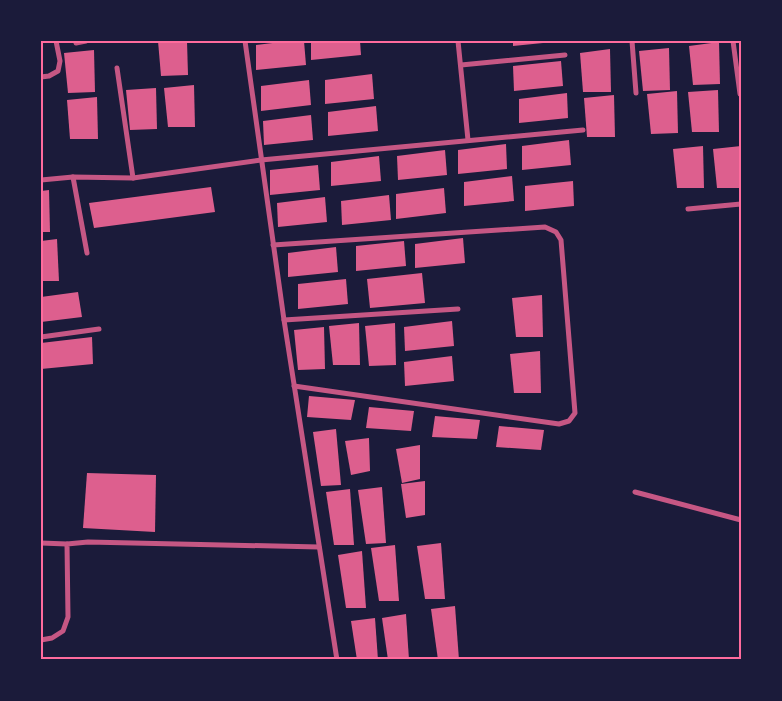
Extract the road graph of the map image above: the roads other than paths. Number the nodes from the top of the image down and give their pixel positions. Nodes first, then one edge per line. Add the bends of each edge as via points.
1 (56, 41) edge
2 (86, 41) edge
3 (245, 41) edge
4 (458, 41) edge
5 (632, 41) edge
6 (733, 41) edge
7 (76, 43) dead end
8 (565, 55) dead end
9 (461, 65) junction
10 (117, 68) dead end
11 (41, 77) edge
12 (636, 94) dead end
13 (740, 94) edge
14 (583, 130) dead end
15 (468, 140) junction
16 (261, 160) junction
17 (73, 177) junction
18 (133, 178) junction
19 (41, 180) edge
20 (741, 204) edge
21 (688, 209) dead end
22 (273, 245) junction
23 (87, 253) dead end
24 (458, 309) dead end
25 (284, 320) junction
26 (99, 329) dead end
27 (41, 337) edge
28 (294, 386) junction
29 (635, 492) dead end
30 (741, 520) edge
31 (41, 543) edge
32 (67, 544) junction
33 (319, 547) junction
34 (41, 640) edge
35 (337, 660) edge

1 - 11 street via 60,61 58,71
2 - 7 street
3 - 16 street
4 - 9 street
5 - 12 street
6 - 13 street
8 - 9 street
9 - 15 street
10 - 18 street
14 - 15 street
15 - 16 street
16 - 18 street
16 - 22 street
17 - 18 street
17 - 19 street
17 - 23 street
20 - 21 street
22 - 25 street
22 - 28 street via 545,227 556,232 561,240 575,413 569,421 558,424
24 - 25 street
25 - 28 street
26 - 27 street
28 - 33 street
29 - 30 street
31 - 32 street
32 - 33 street
32 - 34 street via 68,617 63,631
33 - 35 street

